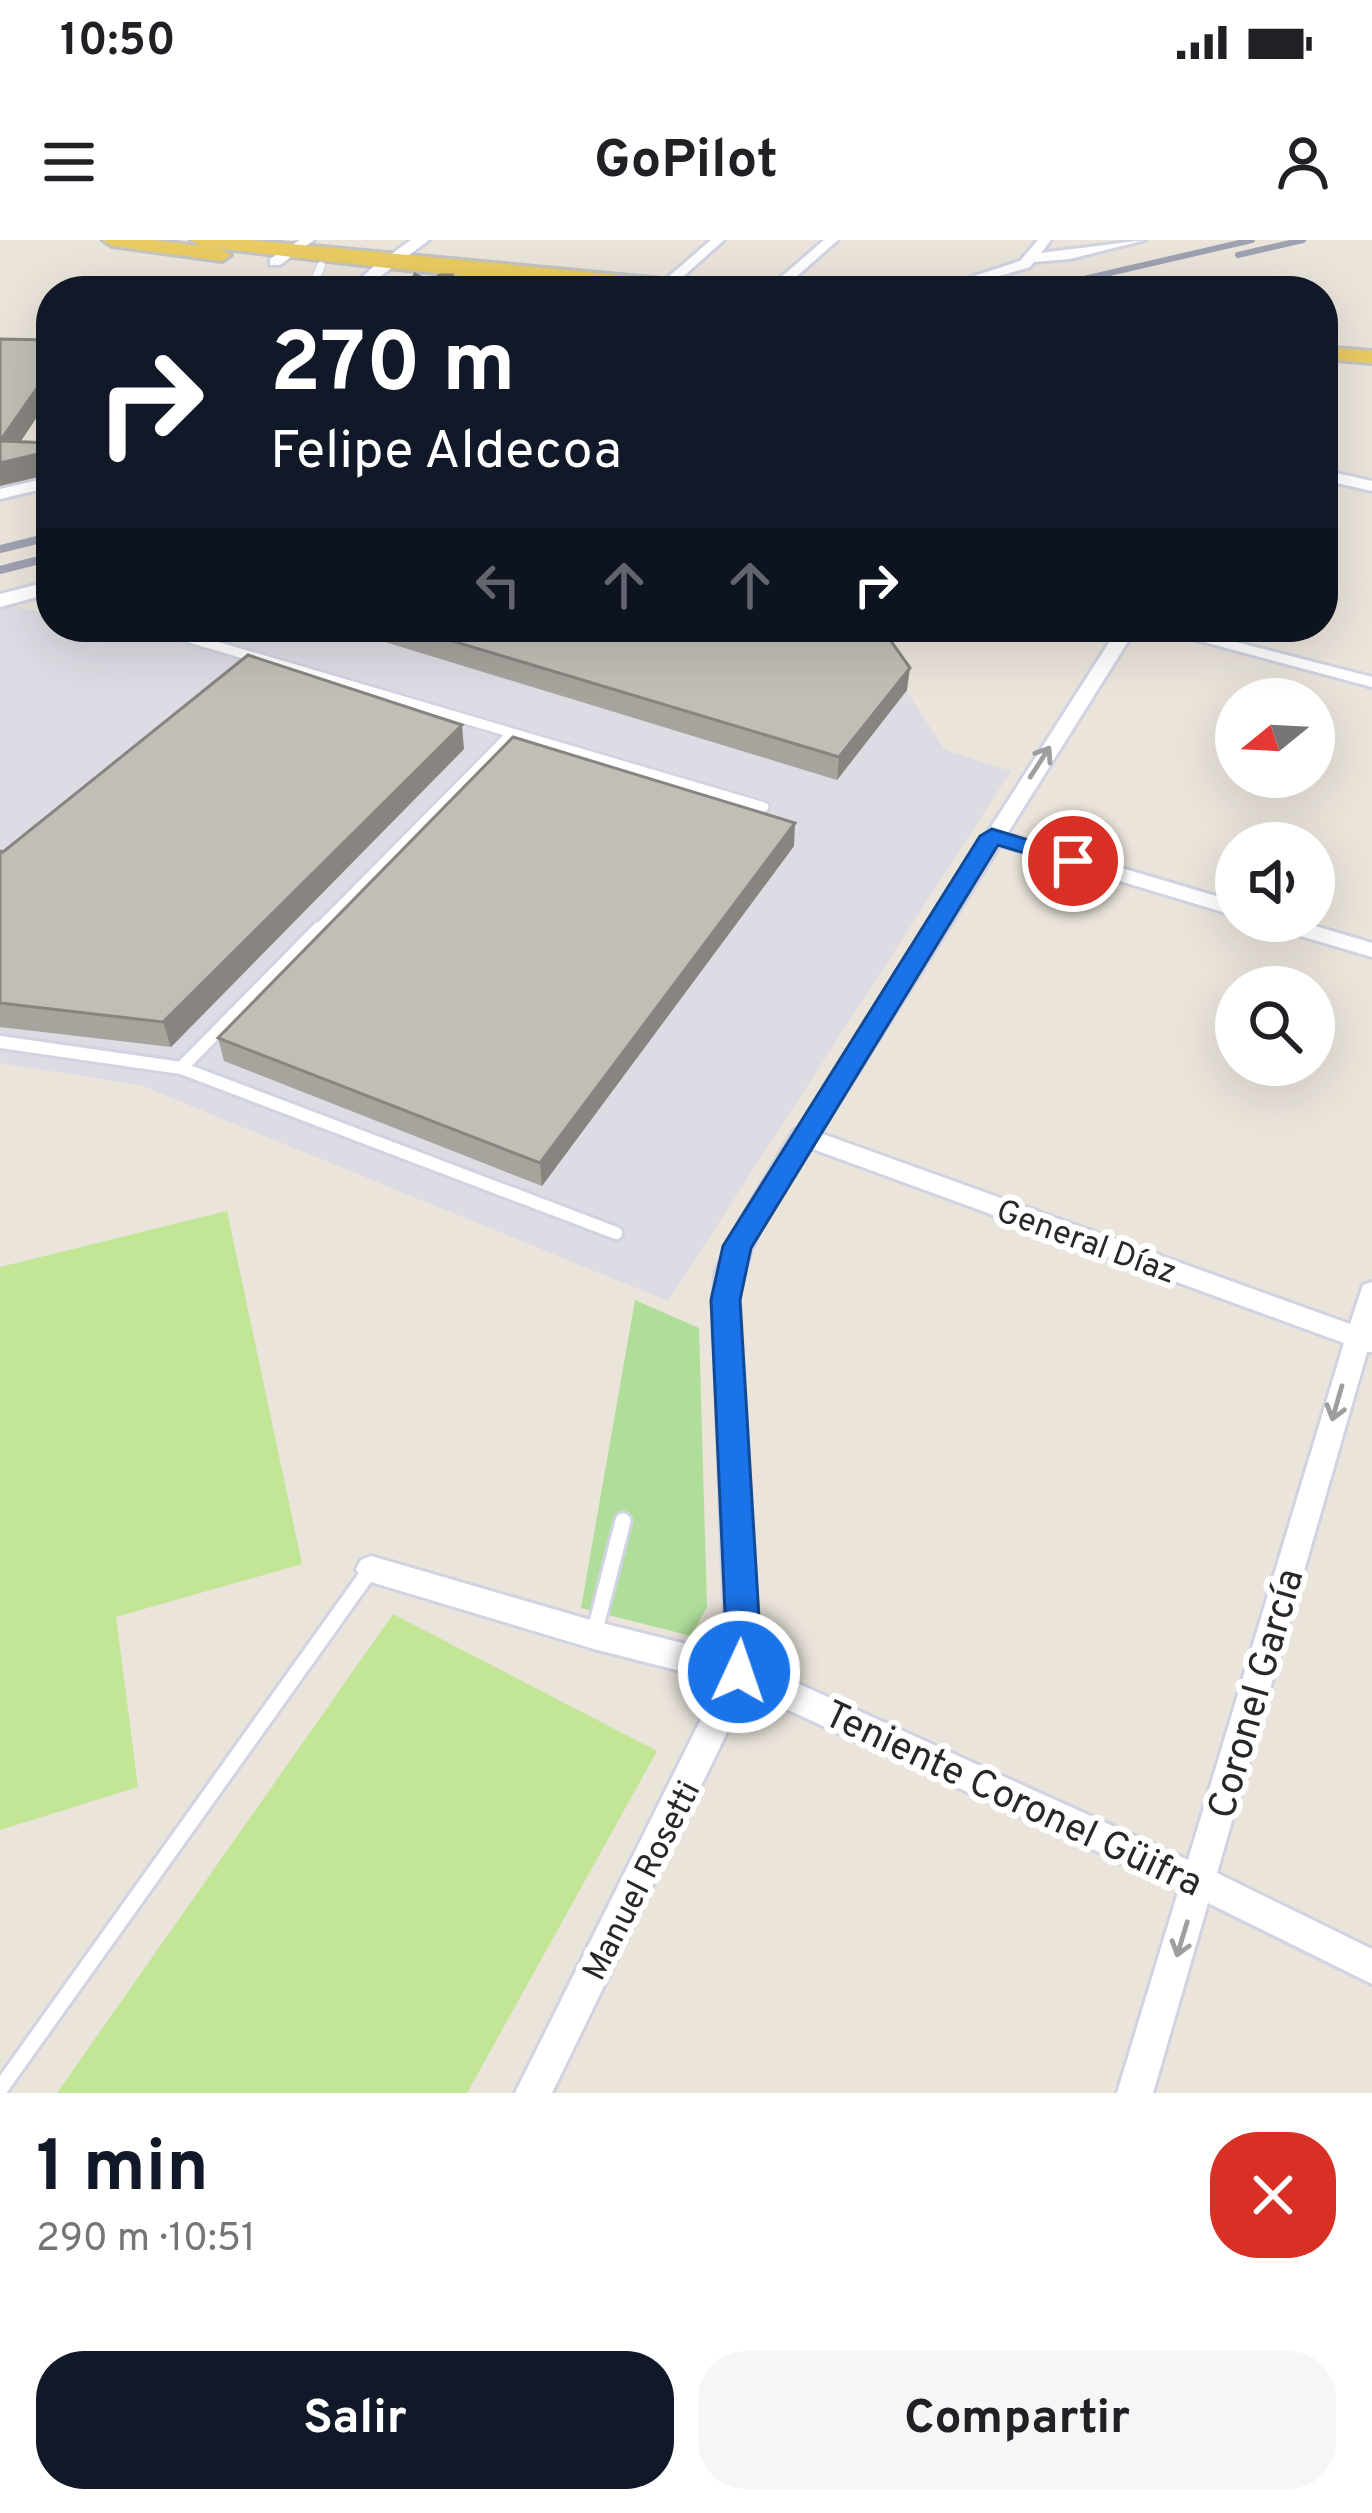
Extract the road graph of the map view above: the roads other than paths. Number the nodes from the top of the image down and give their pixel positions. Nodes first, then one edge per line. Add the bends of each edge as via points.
1 (112, 240) edge
2 (200, 240) edge
3 (308, 240) edge
4 (421, 240) edge
5 (718, 240) edge
6 (832, 240) edge
7 (1045, 240) edge
8 (1094, 240) edge
9 (1139, 240) edge
10 (1119, 244) junction
11 (280, 256) junction
12 (1030, 258) junction
13 (321, 266) junction
14 (381, 267) junction
15 (317, 276) edge
16 (370, 276) edge
17 (454, 276) edge
18 (501, 276) edge
19 (674, 276) edge
20 (790, 276) edge
21 (988, 276) edge
22 (1338, 343) edge
23 (1372, 346) edge
24 (1338, 354) edge
25 (1372, 357) edge
26 (1338, 478) edge
27 (36, 486) edge
28 (1372, 486) edge
29 (0, 494) edge
30 (36, 592) edge
31 (0, 601) edge
32 (202, 642) edge
33 (1118, 642) edge
34 (1216, 642) edge
35 (1372, 682) edge
36 (511, 734) junction
37 (764, 807) dead end
38 (992, 836) junction
39 (1215, 904) edge
40 (1335, 939) edge
41 (1372, 950) edge
42 (0, 1042) edge
43 (181, 1068) junction
44 (802, 1136) junction
45 (616, 1233) dead end
46 (1372, 1292) edge
47 (1364, 1340) edge
48 (623, 1521) dead end
49 (371, 1569) joint
50 (594, 1635) junction
51 (739, 1672) junction
52 (1200, 1882) junction
53 (1372, 1966) edge
54 (0, 2089) edge
55 (532, 2093) edge
56 (1135, 2093) edge

1 - 11 main road
2 - 11 main road
3 - 11 street
4 - 14 street
5 - 19 street
6 - 20 street
7 - 12 street
8 - 10 street
9 - 10 street
10 - 12 street
11 - 13 main road
11 - 14 main road
12 - 21 street
13 - 14 main road
13 - 15 lane
14 - 16 street
14 - 17 main road
14 - 18 main road
22 - 23 main road
24 - 25 main road
26 - 28 street
27 - 29 street
30 - 31 street
32 - 36 lane
38 -> 33 street, Manuel Rosetti
34 - 35 street
36 - 37 lane
36 - 43 lane
38 - 39 street
38 - 44 street, Manuel Rosetti
40 - 41 street
42 - 43 lane
43 - 45 lane
44 - 47 street, General Díaz
44 - 51 street, Manuel Rosetti via 729,1271
46 - 47 street, Coronel García
47 -> 52 street, Coronel García
48 - 50 lane
49 - 50 street, Teniente Coronel Güifra
49 - 54 lane
50 - 51 street, Teniente Coronel Güifra
51 - 52 street, Teniente Coronel Güifra
51 - 55 street, Manuel Rosetti
52 - 53 street, Teniente Coronel Güifra
52 -> 56 street, Coronel García

